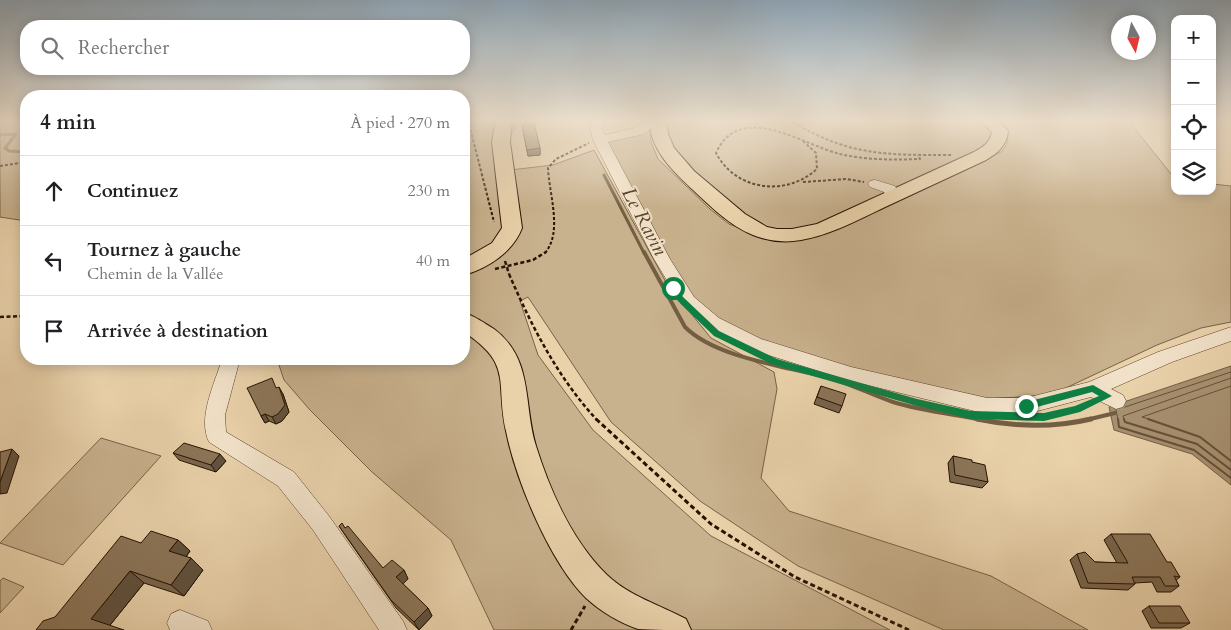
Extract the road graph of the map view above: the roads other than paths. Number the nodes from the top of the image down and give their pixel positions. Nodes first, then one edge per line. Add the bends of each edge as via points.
1 (502, 149) edge
2 (605, 149) edge
3 (667, 149) edge
4 (991, 149) edge
5 (875, 184) road end
6 (893, 197) junction
7 (470, 266) edge
8 (470, 325) edge
9 (1231, 334) edge
10 (229, 365) edge
11 (394, 630) edge
12 (675, 630) edge

1 - 7 main road via 512,228 510,236 503,254
2 - 9 street via 662,259 688,301 713,323 755,344 851,374 987,406 1026,406 1106,395 1165,356
3 - 6 main road via 713,198 742,222 781,236 802,235 824,228
4 - 6 main road
5 - 6 street via 890,189
8 - 12 main road via 494,342 508,361 524,453 549,512 579,566 596,587 622,605
10 - 11 street via 215,415 216,436 286,479 321,523

